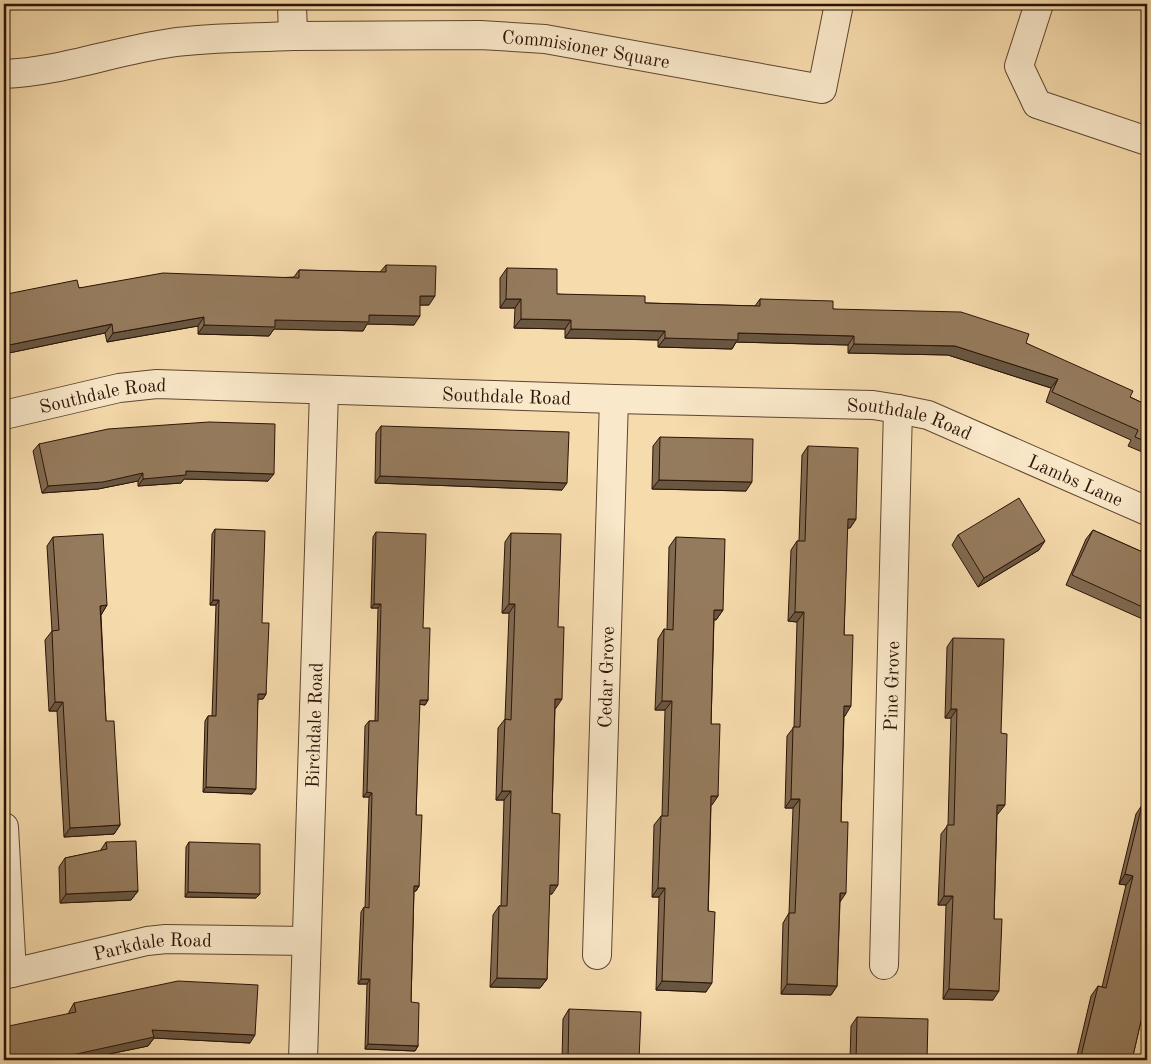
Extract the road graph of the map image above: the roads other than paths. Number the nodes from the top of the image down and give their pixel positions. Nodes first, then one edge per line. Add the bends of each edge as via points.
1 (292, 4) edge
2 (839, 4) edge
3 (1039, 4) edge
4 (292, 36) junction
5 (4, 74) edge
6 (1147, 141) edge
7 (324, 391) junction
8 (614, 399) junction
9 (898, 408) junction
10 (4, 415) edge
11 (1004, 449) joint
12 (1147, 511) edge
13 (4, 827) edge
14 (306, 941) junction
15 (597, 955) dead end
16 (884, 965) dead end
17 (8, 974) edge
18 (303, 1060) edge

1 - 4 street
2 - 4 street, Commisioner Square via 822,89 545,40 480,35
3 - 6 street via 1019,66 1037,104
4 - 5 street via 170,43 40,70
7 - 8 street, Southdale Road
7 - 10 street, Southdale Road via 157,384 119,388
7 - 14 street, Birchdale Road
8 - 9 street, Southdale Road
8 - 15 street, Cedar Grove
9 - 11 street, Southdale Road via 928,416
9 - 16 street, Pine Grove
11 - 12 street, Lambs Lane
13 - 17 street
14 - 17 street, Parkdale Road via 147,941
14 - 18 street, Birchdale Road

